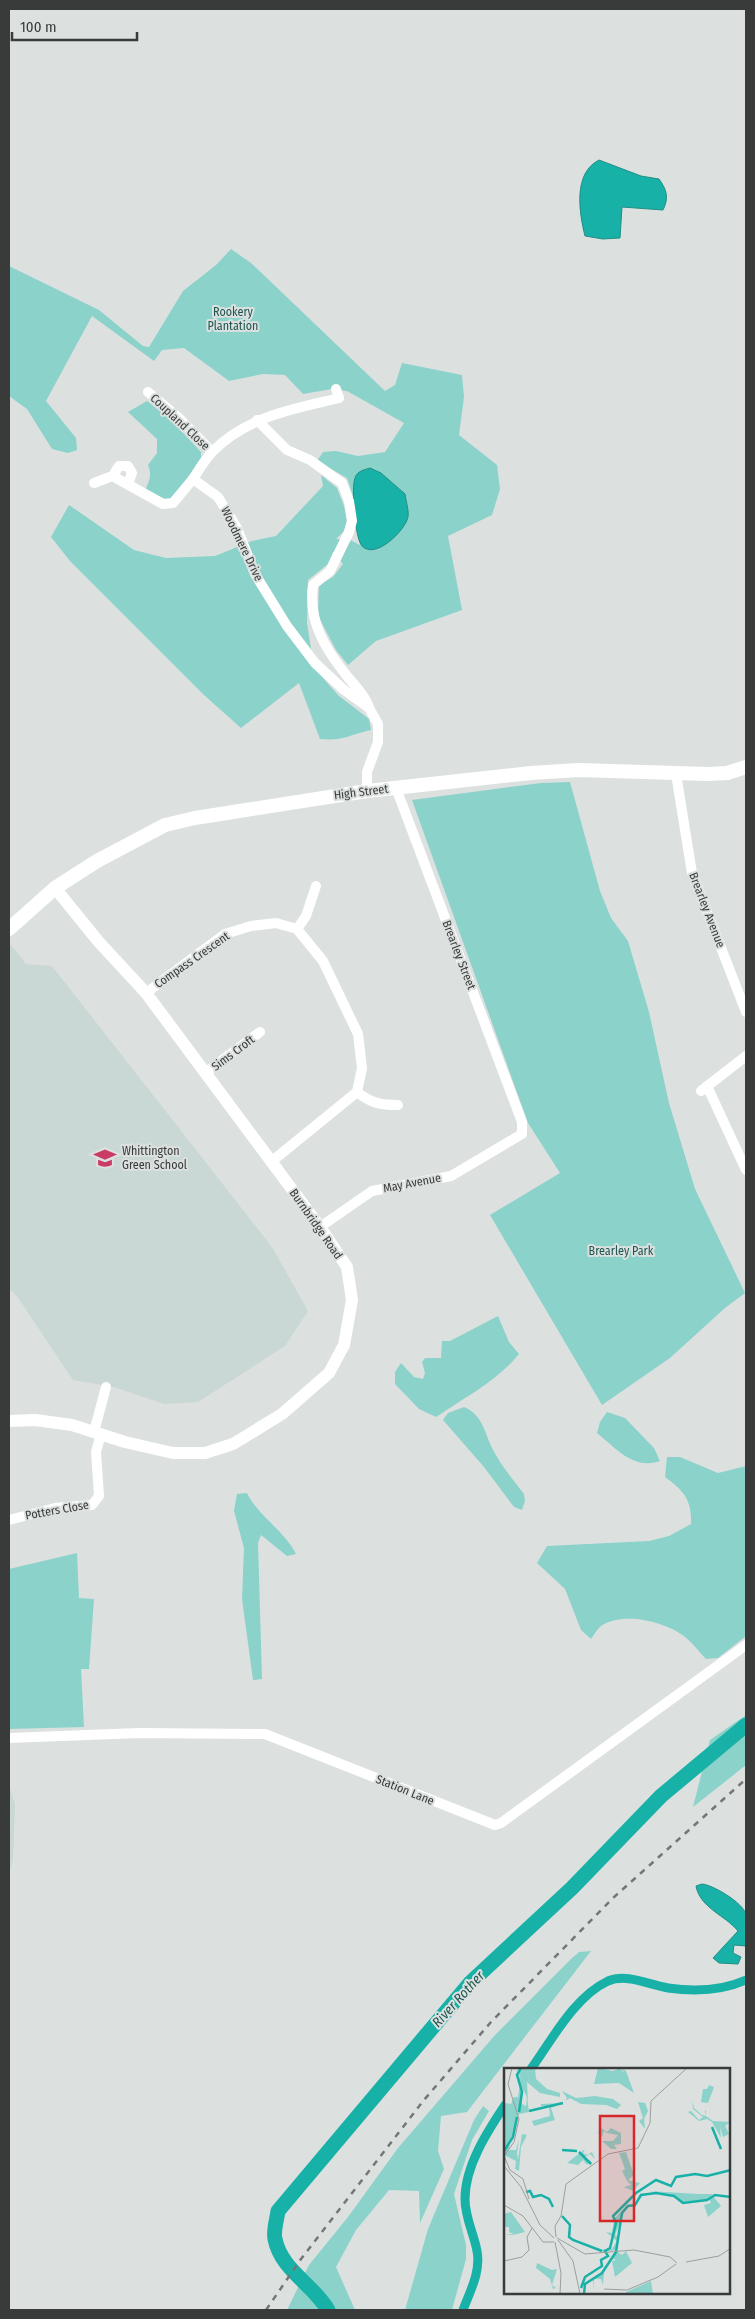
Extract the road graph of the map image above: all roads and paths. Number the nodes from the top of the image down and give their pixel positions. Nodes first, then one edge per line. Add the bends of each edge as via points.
1 (336, 389) dead end
2 (148, 392) dead end
3 (257, 420) junction
4 (212, 452) junction
5 (116, 475) junction
6 (193, 479) junction
7 (94, 483) dead end
8 (128, 484) junction
9 (369, 708) junction
10 (746, 767) edge
11 (676, 774) junction
12 (396, 788) junction
13 (367, 791) junction
14 (316, 886) dead end
15 (55, 888) junction
16 (9, 929) edge
17 (297, 929) junction
18 (146, 993) junction
19 (746, 1012) edge
20 (260, 1032) dead end
21 (746, 1056) edge
22 (205, 1073) junction
23 (357, 1092) junction
24 (398, 1105) dead end
25 (522, 1122) joint
26 (271, 1162) junction
27 (746, 1170) edge
28 (320, 1227) junction
29 (106, 1387) dead end
30 (9, 1421) edge
31 (98, 1433) junction
32 (9, 1520) edge
33 (746, 1645) edge
34 (9, 1738) edge

1 - 3 street via 339,398
2 - 4 street, Coupland Close
3 - 4 street via 237,431
3 - 9 street via 287,450 310,460 342,483 349,501 352,521 349,532 330,571 314,585 311,598 313,619 330,655 366,698
4 - 6 street
5 - 7 street
5 - 8 street
5 - 8 street via 119,466 128,466 132,473
6 - 8 street via 173,503 163,504
6 - 9 street, Woodmere Drive via 218,497 237,528 255,574 287,626 315,663
9 - 13 street via 378,724 378,742 367,772
10 - 11 main road, High Street via 727,773
11 - 12 main road, High Street via 579,770
11 - 19 street, Brearley Avenue via 692,873
12 - 13 main road, High Street
12 - 25 street, Brearley Street
13 - 15 main road, High Street via 234,811 165,826 97,861
14 - 17 street via 306,916
15 - 16 main road, High Street
15 - 18 street, Burnbridge Road
17 - 18 street, Compass Crescent via 276,923 250,926 225,934
17 - 23 street via 323,961 358,1034 362,1068
18 - 22 street, Burnbridge Road
20 - 22 street, Sims Croft
21 - 27 street via 704,1088
22 - 26 street, Burnbridge Road
23 - 24 street via 379,1105
23 - 26 street
25 - 28 street, May Avenue via 522,1134 451,1176 372,1192
26 - 28 street, Burnbridge Road
28 - 31 street, Burnbridge Road via 347,1267 352,1300 344,1345 329,1373 282,1414 259,1429 233,1444 205,1453 174,1453
29 - 31 street
30 - 31 street, Burnbridge Road via 35,1420 72,1425
31 - 32 street, Potters Close via 96,1452 100,1496 92,1505 55,1508
33 - 34 street, Station Lane via 495,1825 265,1734 139,1733

